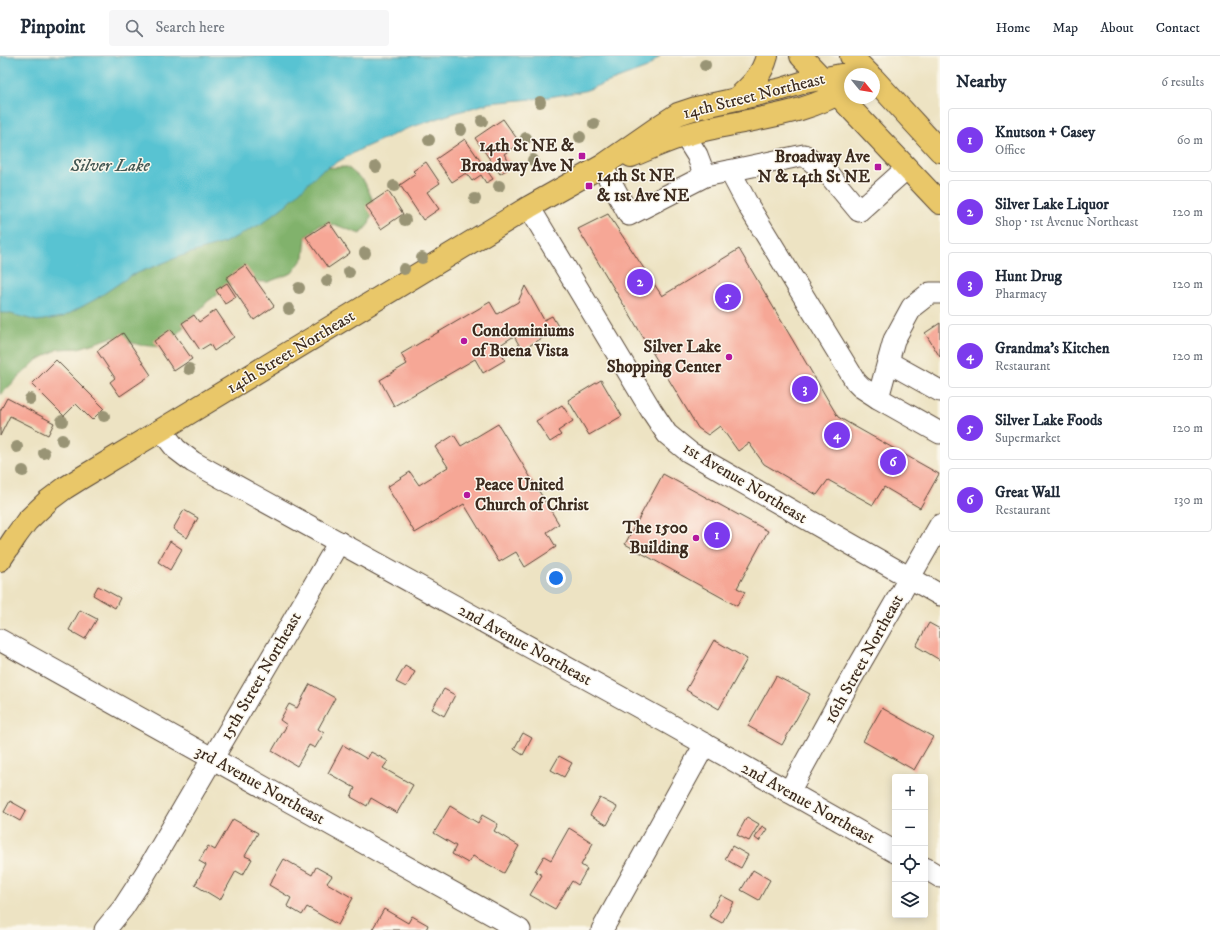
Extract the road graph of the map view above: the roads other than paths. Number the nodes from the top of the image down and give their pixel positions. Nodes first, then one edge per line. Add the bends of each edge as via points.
1 (767, 56) edge
2 (801, 56) edge
3 (851, 56) edge
4 (863, 68) edge
5 (844, 76) edge
6 (823, 78) junction
7 (880, 85) edge
8 (844, 91) edge
9 (736, 99) junction
10 (855, 104) edge
11 (685, 136) junction
12 (940, 150) edge
13 (602, 166) junction
14 (907, 168) junction
15 (730, 171) junction
16 (705, 176) junction
17 (940, 203) edge
18 (529, 207) junction
19 (940, 293) edge
20 (888, 362) junction
21 (940, 391) edge
22 (878, 398) junction
23 (162, 430) junction
24 (940, 433) edge
25 (940, 525) edge
26 (339, 542) junction
27 (0, 560) edge
28 (910, 578) junction
29 (940, 595) edge
30 (0, 640) edge
31 (705, 744) junction
32 (212, 759) junction
33 (789, 792) junction
34 (892, 850) edge
35 (928, 870) edge
36 (940, 877) edge
37 (105, 930) edge
38 (520, 930) edge
39 (602, 930) edge

1 - 9 main road via 763,69 752,85
2 - 6 main road
3 - 4 main road
5 - 6 main road, 14th Street Northeast
6 - 8 main road
6 - 9 main road, 14th Street Northeast
7 - 12 main road
8 - 11 main road, 14th Street Northeast via 795,111
9 - 13 main road, 14th Street Northeast via 678,114
10 - 14 main road
11 - 13 main road, 14th Street Northeast
11 - 16 street via 697,154
13 - 16 street via 629,215
13 - 18 main road, 14th Street Northeast
14 - 15 street via 859,211 830,176 804,155
14 - 17 main road
15 - 16 street
15 - 22 street via 749,207 856,382
18 - 23 main road, 14th Street Northeast
18 - 28 street, 1st Avenue Northeast via 667,434 689,452
19 - 20 street via 930,294 912,306 894,340
20 - 21 street
20 - 22 street
22 - 24 street
23 - 26 street, 2nd Avenue Northeast via 176,449 193,462
23 - 27 main road, 14th Street Northeast via 65,488 27,521
25 - 28 street, 16th Street Northeast
26 - 31 street, 2nd Avenue Northeast
26 - 32 street, 15th Street Northeast
28 - 29 street, 1st Avenue Northeast
28 - 33 street, 16th Street Northeast
30 - 32 street, 3rd Avenue Northeast
31 - 33 street, 2nd Avenue Northeast
31 - 39 street
32 - 37 street, 15th Street Northeast via 145,874
32 - 38 street, 3rd Avenue Northeast
33 - 34 street, 2nd Avenue Northeast
35 - 36 street

